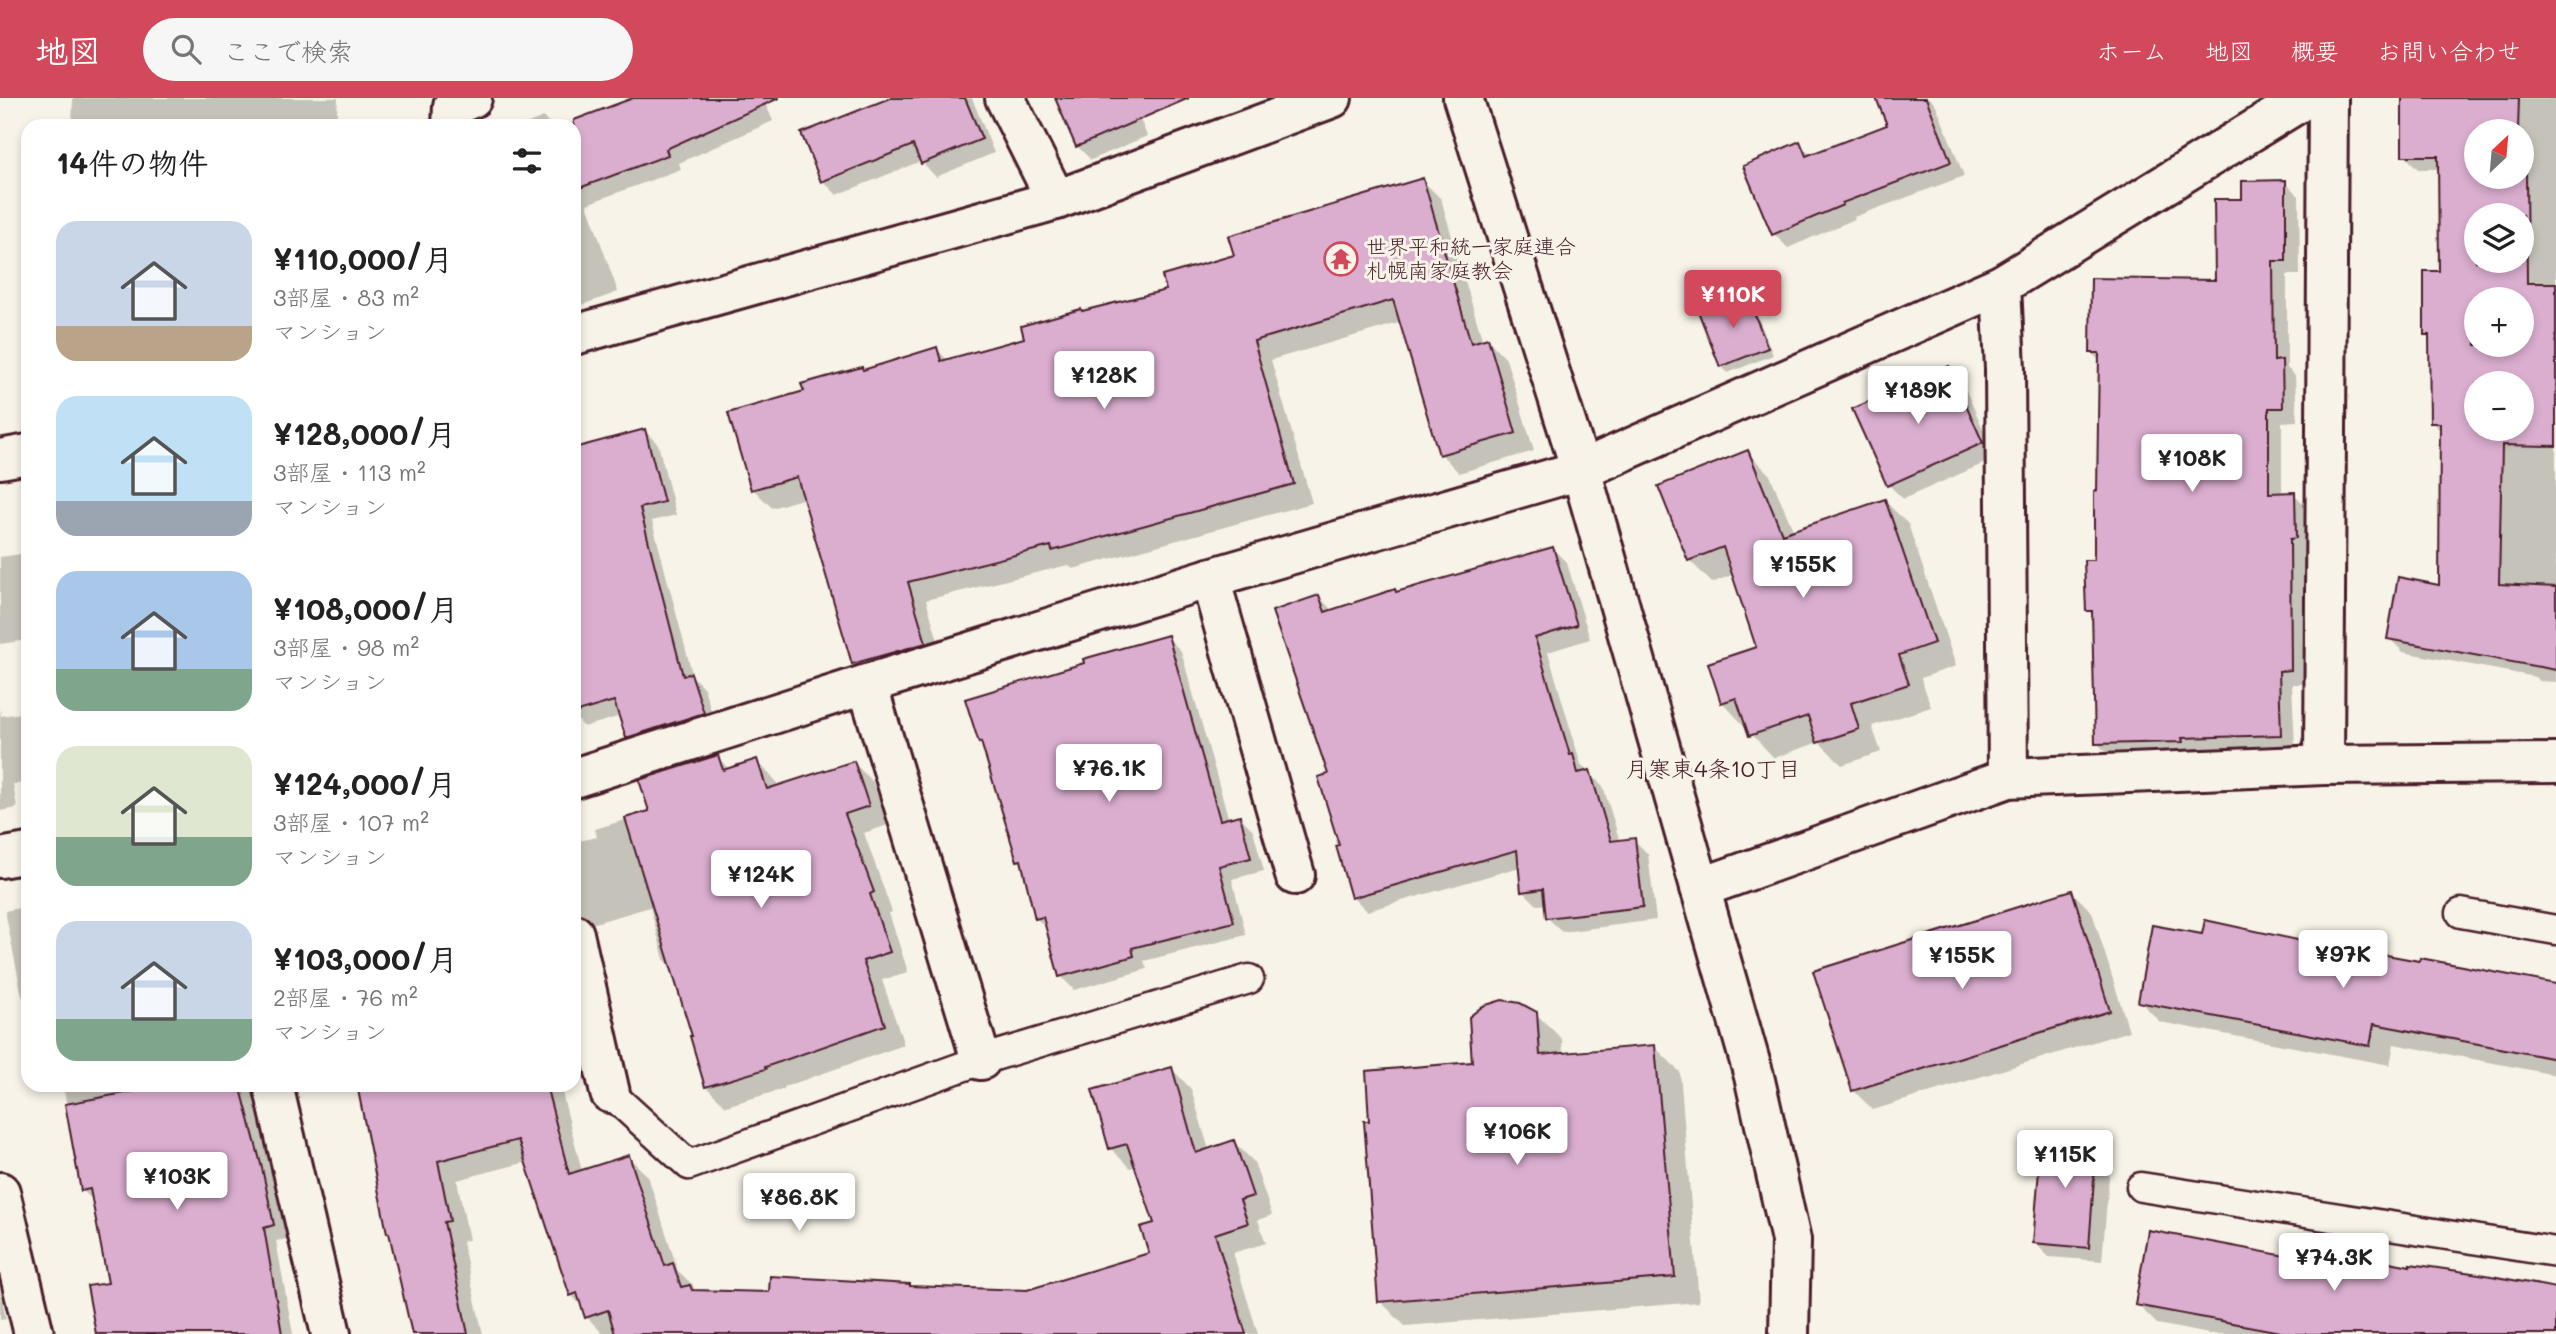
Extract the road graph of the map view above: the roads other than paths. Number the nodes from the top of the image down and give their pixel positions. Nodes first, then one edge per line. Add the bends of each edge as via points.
1 (472, 98) edge
2 (1005, 98) edge
3 (1332, 98) edge
4 (1463, 98) edge
5 (2306, 98) edge
6 (2328, 98) edge
7 (452, 119) edge
8 (1056, 200) junction
9 (2001, 285) junction
10 (581, 333) edge
11 (21, 455) edge
12 (0, 459) edge
13 (1581, 470) junction
14 (1210, 578) junction
15 (867, 684) junction
16 (2556, 763) edge
17 (2324, 765) junction
18 (581, 776) edge
19 (2008, 778) junction
20 (21, 854) edge
21 (0, 858) edge
22 (1295, 875) dead end
23 (1700, 888) junction
24 (2461, 913) dead end
25 (2556, 930) edge
26 (581, 965) edge
27 (1249, 979) dead end
28 (981, 1060) junction
29 (275, 1092) edge
30 (610, 1093) joint
31 (2141, 1187) dead end
32 (0, 1192) edge
33 (2556, 1252) edge
34 (34, 1334) edge
35 (331, 1334) edge
36 (1788, 1334) edge

1 - 7 street via 453,106
2 - 8 street
3 - 8 street
4 - 13 street
5 - 9 street
6 - 17 street
8 - 10 street
9 - 13 street
9 - 19 street
11 - 12 street
13 - 14 street
13 - 23 street
14 - 15 street
14 - 22 street
15 - 18 street
15 - 28 street
16 - 17 street
17 - 19 street
19 - 23 street
20 - 21 street
23 - 36 street via 1755,1076 1791,1240
24 - 25 lane
26 - 30 street
27 - 28 lane
28 - 30 lane via 689,1165
29 - 35 street
31 - 33 lane
32 - 34 street

